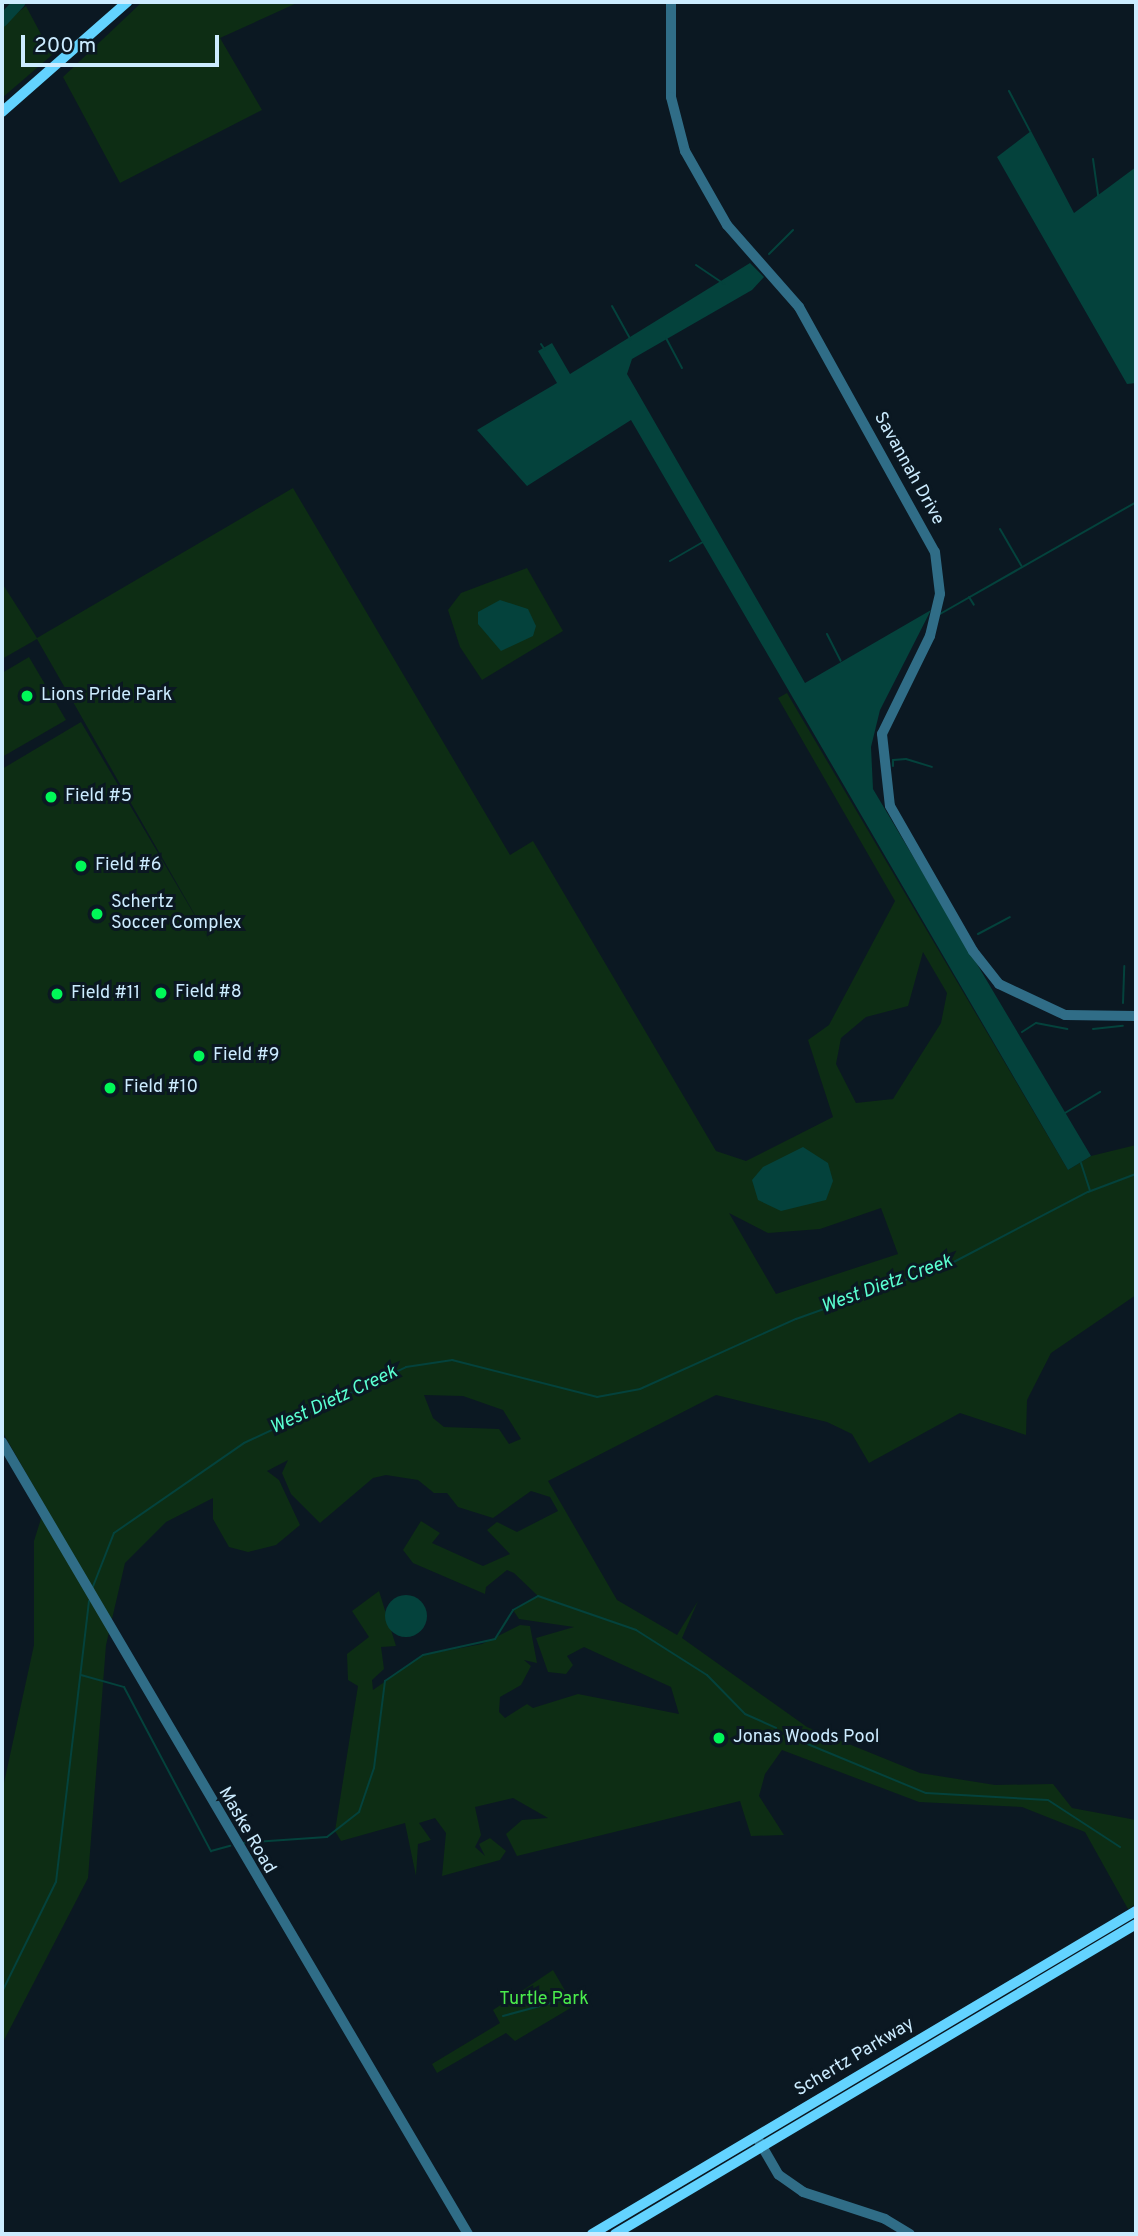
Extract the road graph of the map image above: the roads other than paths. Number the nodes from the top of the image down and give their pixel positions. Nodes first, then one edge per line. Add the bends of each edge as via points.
1 (127, 2) edge
2 (670, 2) edge
3 (2, 112) edge
4 (1136, 1016) edge
5 (2, 1442) edge
6 (1136, 1911) edge
7 (1136, 1924) edge
8 (759, 2142) junction
9 (468, 2234) edge
10 (592, 2234) edge
11 (615, 2234) edge
12 (910, 2234) edge

1 - 3 main road
2 - 4 street, Savannah Drive via 671,96 685,151 727,225 799,307 926,529 940,575 939,604 930,636 882,734 890,806 973,951 999,984 1065,1015
5 - 9 street, Maske Road
6 - 8 main road, Schertz Parkway
7 - 8 main road, Schertz Parkway
8 - 10 main road, Schertz Parkway
8 - 11 main road, Schertz Parkway
8 - 12 street via 779,2175 803,2192 877,2216

